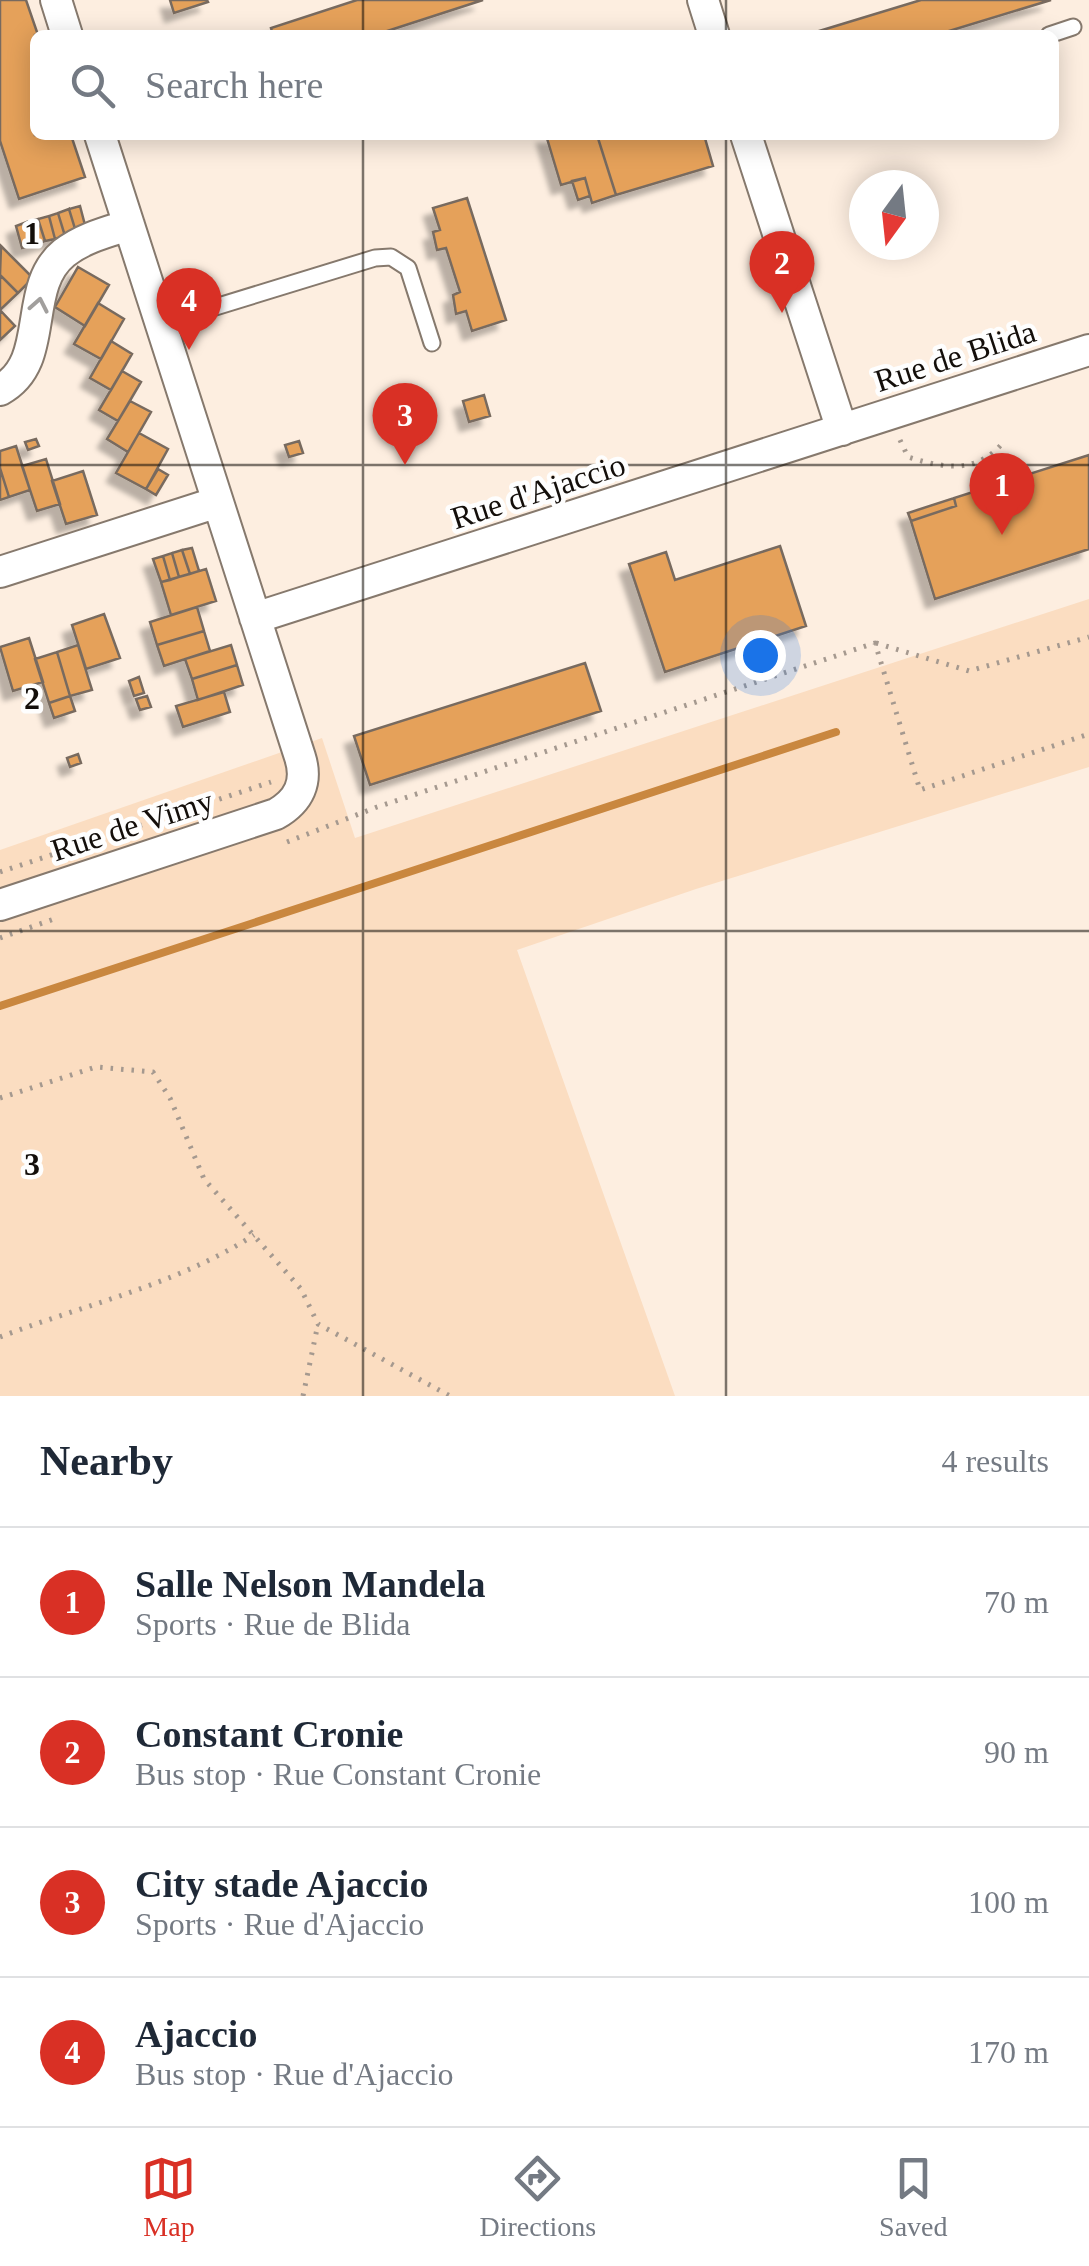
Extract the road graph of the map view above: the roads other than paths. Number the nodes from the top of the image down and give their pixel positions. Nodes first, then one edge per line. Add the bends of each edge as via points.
1 (56, 0) edge
2 (703, 0) edge
3 (1073, 27) dead end
4 (65, 30) edge
5 (712, 30) edge
6 (1059, 32) edge
7 (102, 140) edge
8 (748, 140) edge
9 (128, 225) junction
10 (160, 324) junction
11 (432, 342) dead end
12 (1089, 350) edge
13 (0, 390) edge
14 (842, 430) junction
15 (218, 502) junction
16 (0, 572) edge
17 (255, 618) junction
18 (0, 905) edge

1 - 4 street
2 - 5 street
3 - 6 lane
7 - 9 street
8 - 14 street
9 - 10 street
13 -> 9 street via 25,364 54,263 85,240
10 - 11 lane via 391,257 408,268
10 - 15 street
12 - 14 street, Rue de Blida
14 - 17 street, Rue d'Ajaccio
15 - 16 street
15 - 17 street
17 - 18 street, Rue de Vimy via 300,757 299,794 284,809

